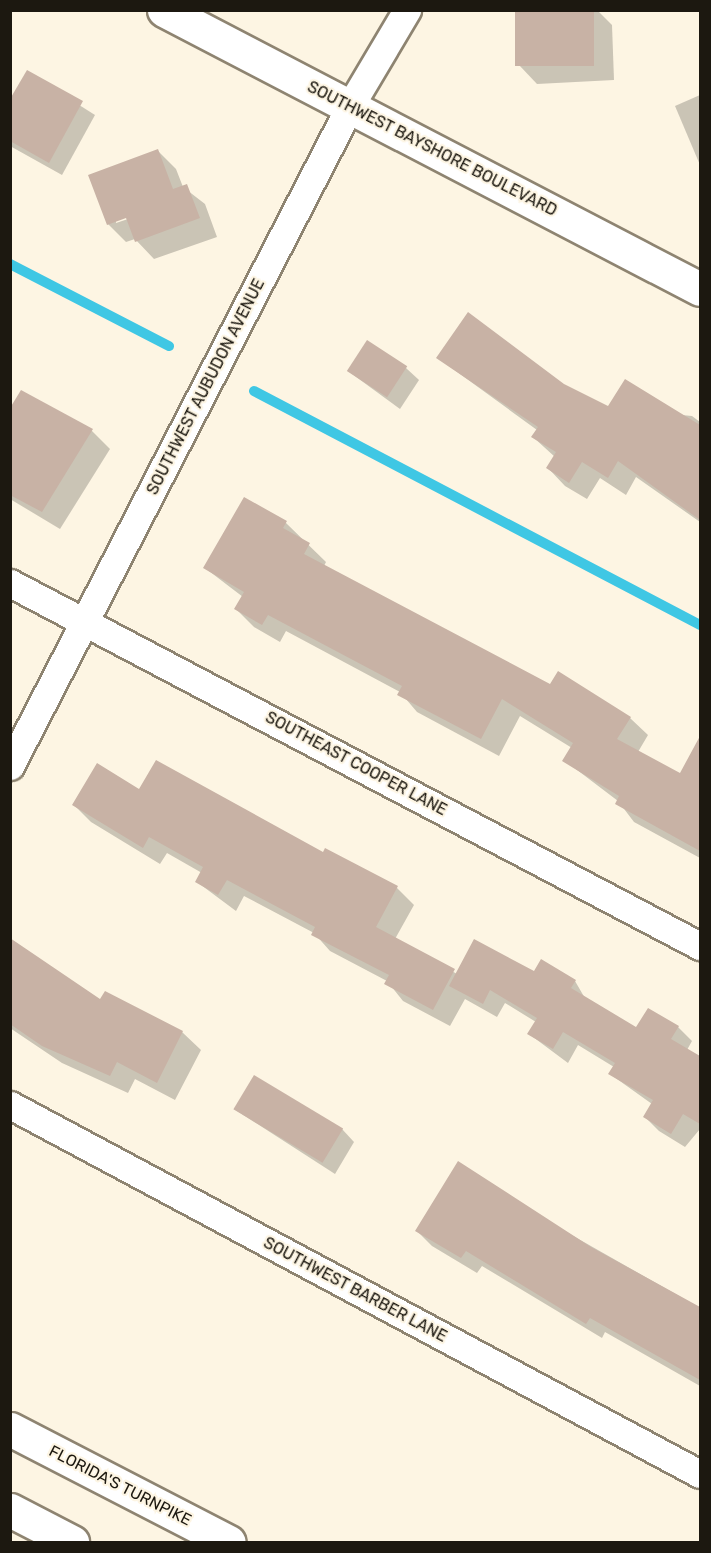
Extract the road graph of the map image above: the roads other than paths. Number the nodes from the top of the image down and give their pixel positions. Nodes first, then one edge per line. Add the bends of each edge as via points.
1 (164, 10) edge
2 (407, 10) edge
3 (350, 106) junction
4 (700, 289) edge
5 (10, 583) edge
6 (85, 622) junction
7 (10, 766) edge
8 (700, 946) edge
9 (10, 1105) edge
10 (10, 1429) edge
11 (700, 1474) edge
12 (10, 1510) edge
13 (72, 1542) edge
14 (229, 1542) edge

1 - 3 main road, SOUTHWEST BAYSHORE BOULEVARD
2 - 3 street, SOUTHWEST AUBUDON AVENUE
3 - 4 main road, SOUTHWEST BAYSHORE BOULEVARD
3 - 6 street, SOUTHWEST AUBUDON AVENUE
5 - 6 street, SOUTHEAST COOPER LANE
6 - 7 street, SOUTHWEST AUBUDON AVENUE
6 - 8 street, SOUTHEAST COOPER LANE
9 - 11 street, SOUTHWEST BARBER LANE
10 - 14 main road, FLORIDA'S TURNPIKE
12 - 13 main road

